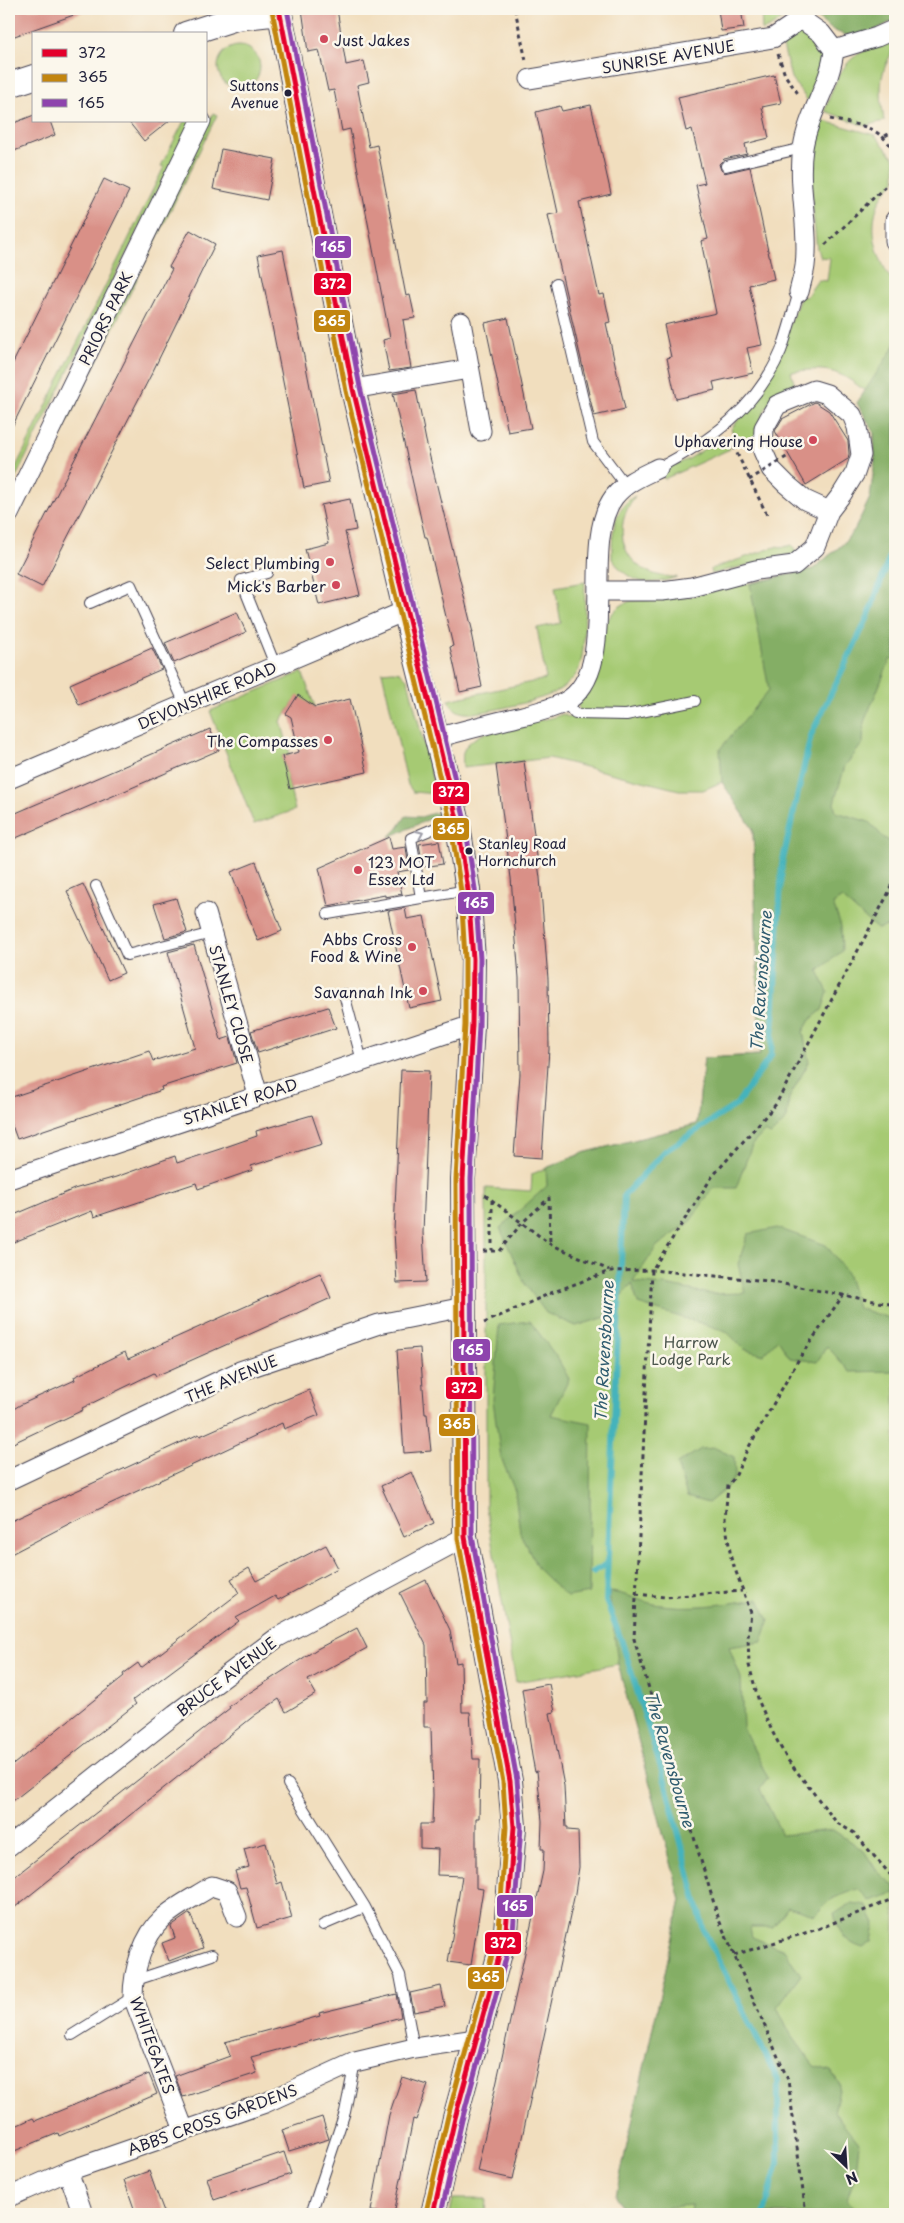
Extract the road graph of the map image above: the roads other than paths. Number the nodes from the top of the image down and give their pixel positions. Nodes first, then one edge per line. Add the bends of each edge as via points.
1 (279, 11) edge
2 (799, 14) edge
3 (895, 29) edge
4 (192, 32) edge
5 (834, 50) junction
6 (32, 78) edge
7 (530, 79) road end
8 (9, 85) edge
9 (201, 122) edge
10 (803, 148) junction
11 (726, 166) dead end
12 (895, 220) edge
13 (895, 241) edge
14 (556, 284) dead end
15 (799, 292) joint
16 (461, 322) dead end
17 (470, 369) junction
18 (353, 389) junction
19 (481, 431) dead end
20 (658, 468) joint
21 (626, 486) junction
22 (829, 511) junction
23 (9, 514) edge
24 (267, 573) dead end
25 (599, 590) junction
26 (90, 603) dead end
27 (405, 611) junction
28 (275, 665) junction
29 (695, 701) dead end
30 (565, 702) junction
31 (185, 704) junction
32 (436, 738) junction
33 (9, 779) edge
34 (457, 819) junction
35 (96, 886) dead end
36 (468, 890) junction
37 (421, 898) junction
38 (206, 913) dead end
39 (328, 914) dead end
40 (212, 934) junction
41 (344, 994) dead end
42 (472, 1025) junction
43 (362, 1061) junction
44 (258, 1095) junction
45 (9, 1179) edge
46 (464, 1307) junction
47 (9, 1480) edge
48 (465, 1537) junction
49 (288, 1784) dead end
50 (9, 1846) edge
51 (365, 1907) junction
52 (237, 1918) dead end
53 (323, 1925) dead end
54 (212, 1955) dead end
55 (133, 1989) junction
56 (72, 2035) dead end
57 (476, 2039) junction
58 (414, 2048) junction
59 (355, 2062) junction
60 (184, 2130) junction
61 (68, 2172) junction
62 (9, 2196) edge
63 (83, 2214) edge
64 (311, 2214) edge
65 (433, 2214) edge

1 - 4 street via 236,18
1 - 18 street
2 - 5 street, SUNRISE AVENUE via 821,33
2 - 7 street, SUNRISE AVENUE via 773,38
3 - 5 street
5 - 10 street via 832,67
6 - 8 street
9 - 23 street, PRIORS PARK
10 - 11 lane
10 - 15 street via 805,265
12 - 13 street
14 - 21 lane via 593,442
15 - 20 lane via 768,375 725,427
16 - 17 street
17 - 18 street
17 - 19 street
18 - 27 street
20 - 21 street
21 - 25 street via 614,497 605,513 601,530
22 - 22 street via 855,473 861,455 852,415 826,394 814,390 777,405 764,428 763,451 771,469 786,484 805,500
22 - 25 street via 815,547 794,565 662,591
24 - 28 lane via 241,580
25 - 30 street via 591,666 576,693
26 - 31 lane via 131,585
27 - 28 street, DEVONSHIRE ROAD
27 - 32 street
28 - 31 street, DEVONSHIRE ROAD
29 - 30 lane via 607,716 575,714
30 - 32 street
31 - 33 street, DEVONSHIRE ROAD
32 - 34 street
34 - 36 street
37 -> 34 lane via 410,838
35 - 40 lane via 127,955
36 - 37 lane
36 - 42 street
37 - 39 lane
38 - 40 street, STANLEY CLOSE
40 - 44 street, STANLEY CLOSE
41 - 43 lane
42 - 43 street, STANLEY ROAD
42 - 46 street via 463,1178
43 - 44 street, STANLEY ROAD
44 - 45 street, STANLEY ROAD
46 - 47 street, THE AVENUE via 379,1324 240,1371
46 - 48 street
48 - 50 street, BRUCE AVENUE via 278,1637
48 - 57 street via 510,1781 514,1827 506,1931
49 - 51 lane
51 - 53 lane
51 - 58 lane via 400,1975
52 - 55 street, WHITEGATES via 227,1891 212,1886 163,1918 145,1945
54 - 55 lane
55 - 56 lane
55 - 60 street, WHITEGATES
57 - 58 street, ABBS CROSS GARDENS
57 - 65 street
58 - 59 street, ABBS CROSS GARDENS
59 - 60 street, ABBS CROSS GARDENS via 265,2103
59 - 64 lane via 345,2112
60 - 61 street, ABBS CROSS GARDENS
61 - 62 street, ABBS CROSS GARDENS
61 - 63 street

